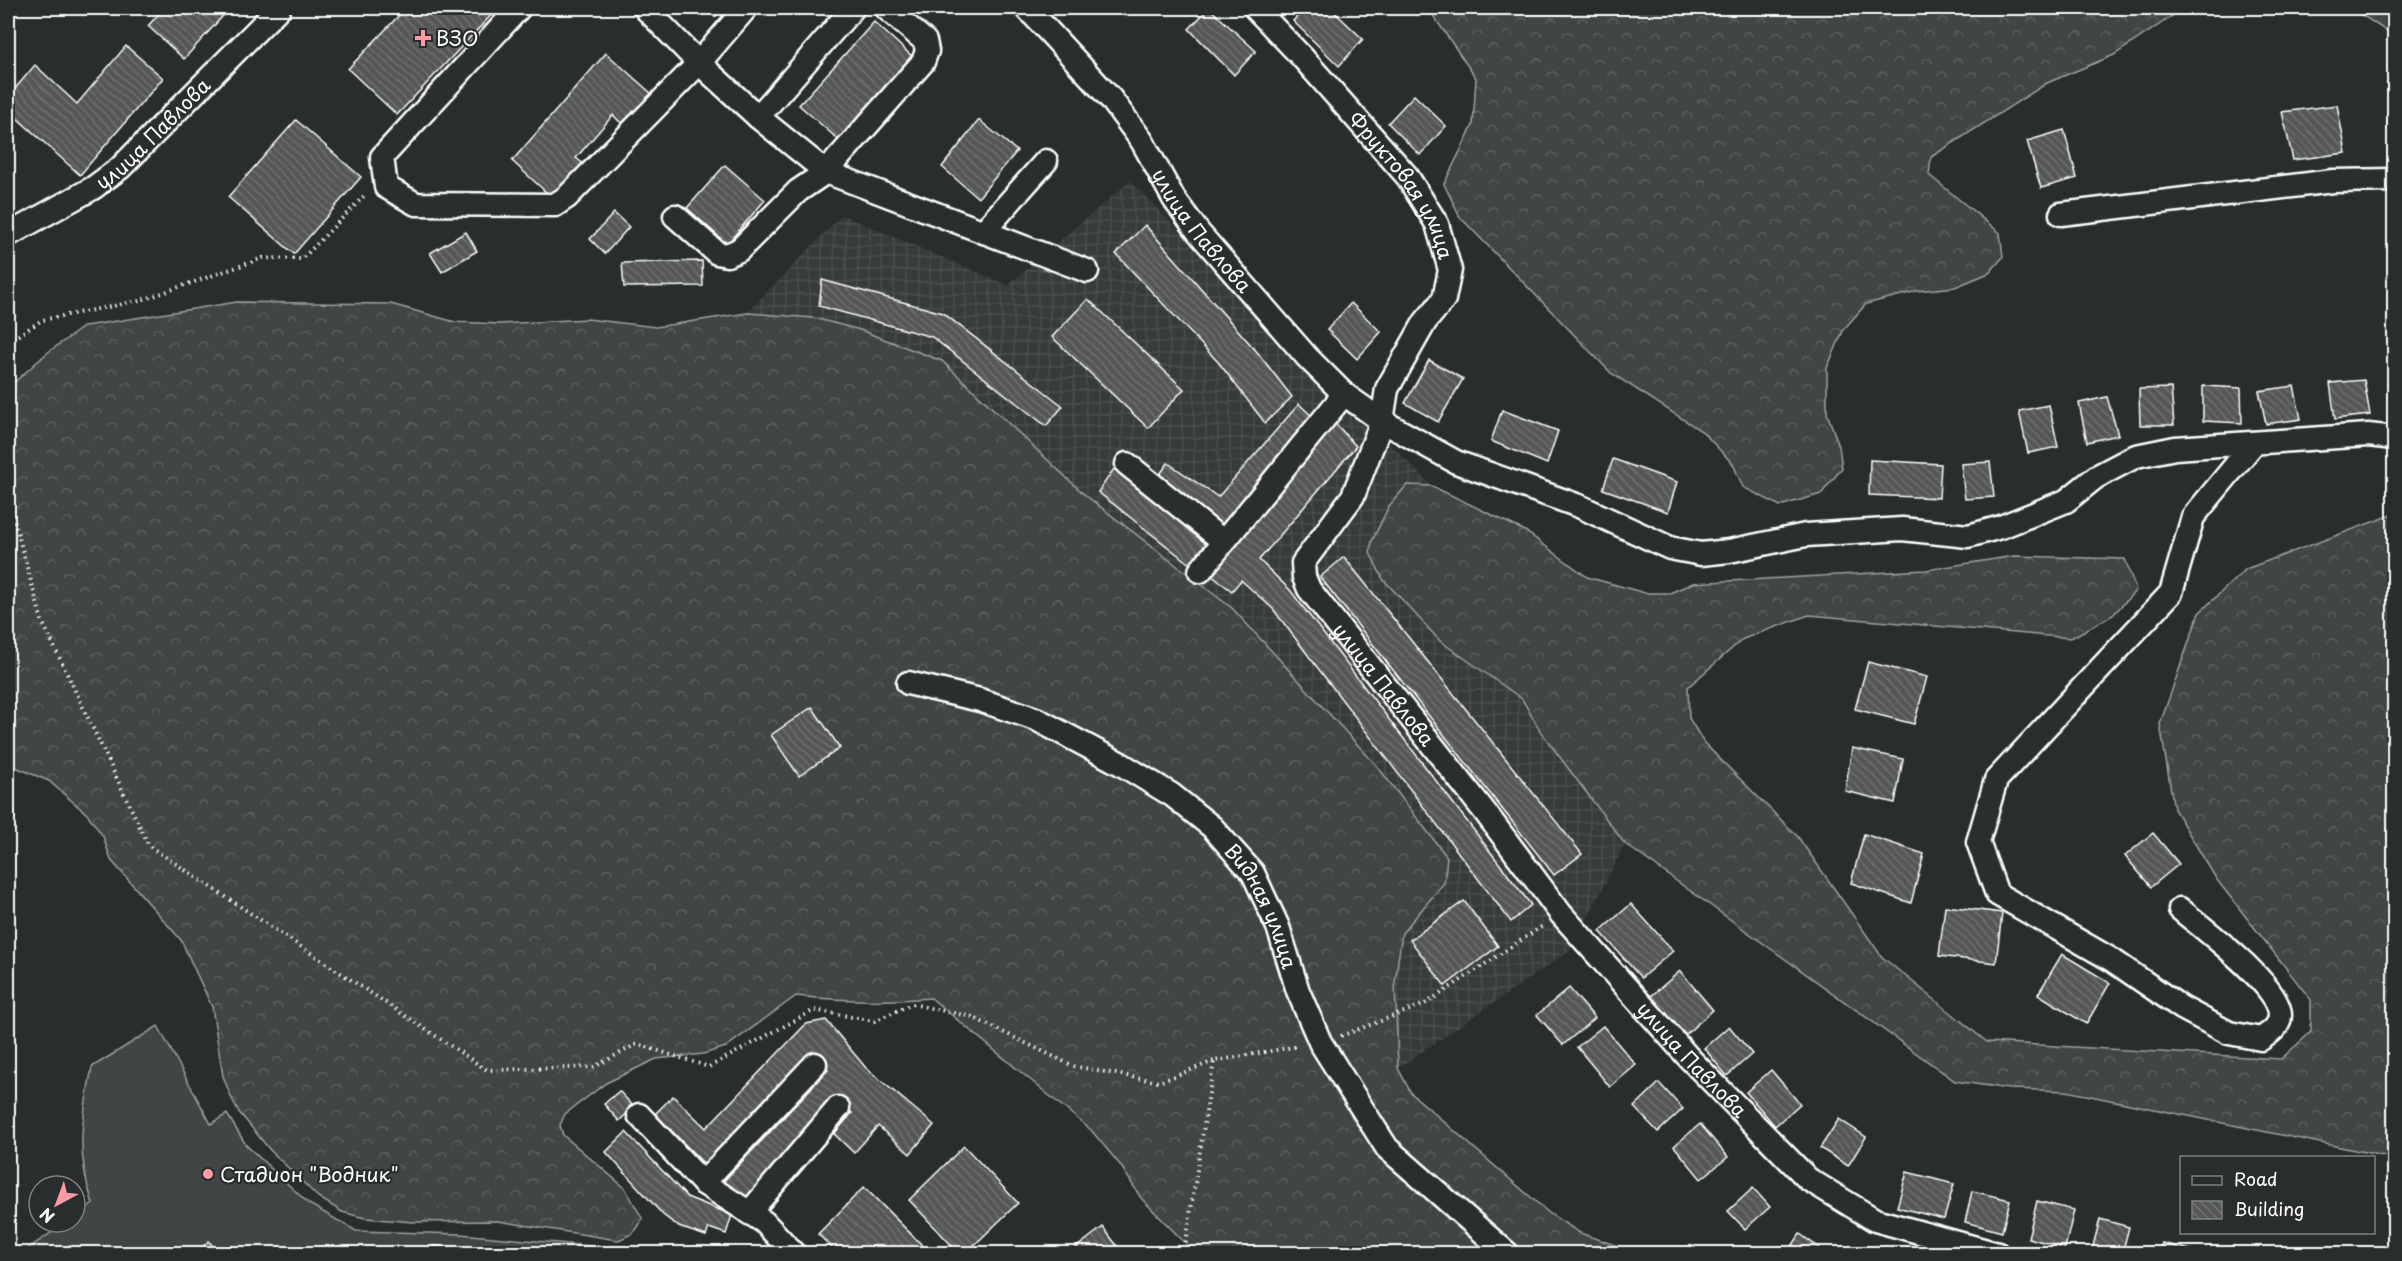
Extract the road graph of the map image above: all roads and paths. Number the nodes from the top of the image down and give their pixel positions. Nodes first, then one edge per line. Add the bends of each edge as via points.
1 (279, 8) edge
2 (519, 8) edge
3 (645, 8) edge
4 (746, 8) edge
5 (854, 8) edge
6 (886, 8) edge
7 (1027, 8) edge
8 (1255, 8) edge
9 (699, 63) junction
10 (758, 117) junction
11 (1046, 161) dead end
12 (826, 172) junction
13 (2394, 180) edge
14 (386, 187) junction
15 (2061, 214) dead end
16 (675, 216) dead end
17 (983, 232) junction
18 (8, 235) edge
19 (1087, 271) dead end
20 (8, 342) edge
21 (1344, 394) junction
22 (1382, 421) junction
23 (2394, 438) edge
24 (2254, 443) junction
25 (1127, 464) dead end
26 (8, 498) edge
27 (1223, 541) junction
28 (1200, 571) dead end
29 (908, 684) dead end
30 (2180, 909) dead end
31 (1214, 1061) dead end
32 (815, 1064) dead end
33 (837, 1108) dead end
34 (639, 1115) dead end
35 (703, 1183) junction
36 (749, 1213) junction
37 (794, 1254) edge
38 (1508, 1254) edge
39 (1998, 1254) edge

1 - 18 street, улица Павлова via 120,168 93,188
2 - 14 street via 382,157
3 - 9 street
4 - 9 street
5 - 10 street
6 - 12 street via 925,41 923,62
7 - 21 street, улица Павлова via 1111,99 1199,233
8 - 22 street, Фруктовая улица via 1407,176 1437,224 1450,270 1444,299 1425,322 1387,389
9 - 10 street
9 - 14 street via 555,205 416,204
10 - 12 street
11 - 17 street
12 - 16 street via 798,192 739,250 727,255 717,253
12 - 17 street
13 - 15 street via 2333,181
14 - 20 path via 373,186 302,259 263,258 139,301 42,320
17 - 19 street
21 - 22 street, улица Павлова
21 - 27 street
22 - 24 street via 1456,462 1580,506 1670,548 1701,554 1806,535 1902,529 1968,536 2066,501 2096,477 2136,456 2175,448
22 - 39 street, улица Павлова via 1353,496 1303,563 1309,589 1562,914 1690,1059 1808,1179 1875,1220
23 - 24 street via 2368,435
24 - 30 street via 2193,518 2171,593 1996,780 1978,842 1997,894 2112,960 2182,1008 2229,1033 2261,1039 2276,1028 2280,1015 2276,1000 2254,973
25 - 27 street
26 - 31 path via 42,621 149,846 487,1070 594,1067 637,1044 709,1067 814,1010 873,1020 912,1004 972,1017 1073,1066 1159,1082
27 - 28 street
29 - 38 street, Видная улица via 980,700 1036,719 1172,795 1212,827 1253,873 1278,927 1320,1042 1387,1148
32 - 35 street
33 - 36 street
34 - 35 street
35 - 36 street
36 - 37 street via 764,1222

